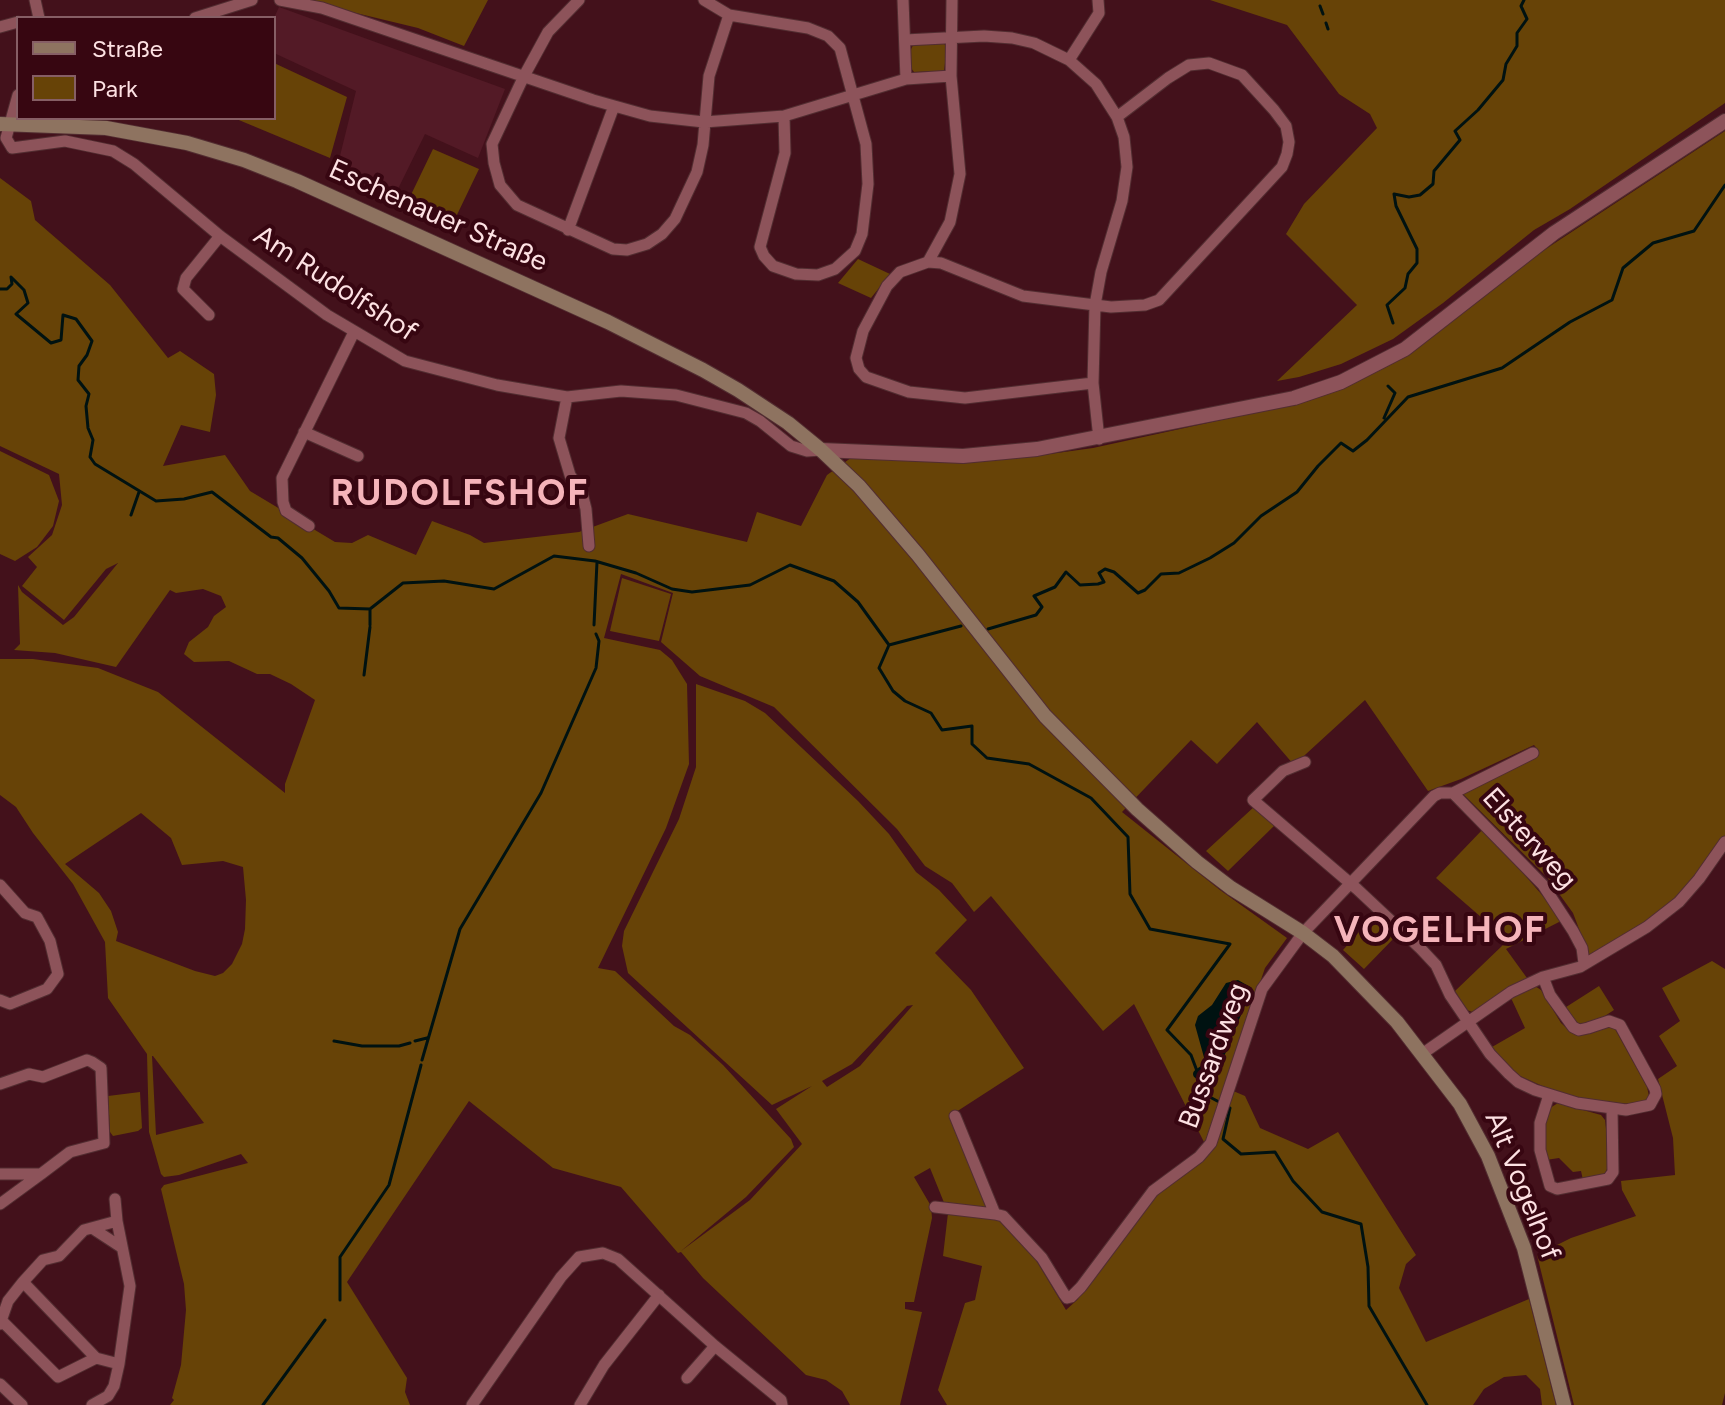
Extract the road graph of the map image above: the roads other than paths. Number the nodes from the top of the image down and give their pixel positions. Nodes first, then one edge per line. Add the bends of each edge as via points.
1 (252, 0) edge
2 (280, 0) edge
3 (579, 0) edge
4 (704, 0) edge
5 (903, 0) edge
6 (952, 0) edge
7 (1098, 0) edge
8 (729, 15) junction
9 (201, 16) edge
10 (951, 37) junction
11 (905, 40) junction
12 (1069, 60) junction
13 (524, 76) junction
14 (951, 76) junction
15 (906, 79) junction
16 (854, 94) junction
17 (16, 99) edge
18 (614, 106) junction
19 (784, 116) junction
20 (1117, 117) junction
21 (1725, 121) edge
22 (704, 122) junction
23 (4, 124) edge
24 (568, 230) junction
25 (220, 236) junction
26 (928, 262) junction
27 (1095, 305) junction
28 (209, 315) dead end
29 (354, 332) junction
30 (1093, 383) junction
31 (567, 397) junction
32 (304, 432) junction
33 (1099, 439) junction
34 (821, 450) junction
35 (358, 456) dead end
36 (309, 526) dead end
37 (589, 546) dead end
38 (1533, 753) dead end
39 (1305, 762) dead end
40 (1453, 793) junction
41 (1725, 842) edge
42 (1350, 883) junction
43 (0, 885) edge
44 (1303, 933) junction
45 (1584, 963) junction
46 (1543, 977) junction
47 (0, 1000) edge
48 (1468, 1022) junction
49 (1422, 1054) junction
50 (0, 1084) edge
51 (1549, 1095) junction
52 (1612, 1109) junction
53 (955, 1116) dead end
54 (0, 1174) edge
55 (41, 1174) junction
56 (115, 1199) dead end
57 (0, 1204) edge
58 (935, 1207) dead end
59 (995, 1214) junction
60 (117, 1221) junction
61 (92, 1228) junction
62 (121, 1247) junction
63 (23, 1282) junction
64 (659, 1295) junction
65 (1, 1323) edge
66 (715, 1346) junction
67 (96, 1358) junction
68 (119, 1364) junction
69 (687, 1378) dead end
70 (0, 1384) edge
71 (18, 1404) edge
72 (92, 1405) edge
73 (472, 1405) edge
74 (580, 1405) edge
75 (782, 1405) edge
76 (1564, 1405) edge

1 - 9 street
2 - 13 street via 322,8
3 - 13 street via 548,32
4 - 8 street
5 - 11 street
6 - 10 street
7 - 12 street via 1099,13
8 - 16 street via 828,36 840,48
8 - 22 street via 709,76
10 - 11 street
10 - 12 street via 1012,38
10 - 14 street
11 - 15 street
12 - 20 street via 1096,84
13 - 18 street
13 - 24 street via 492,144 500,185 517,205
14 - 15 street
14 - 26 street via 960,174 950,222
15 - 16 street
16 - 19 street
16 - 19 street via 866,144 862,234 845,261 818,275 773,266 760,247 785,153
17 - 23 street
18 - 22 street
18 - 24 street
19 - 22 street
20 - 27 street via 1127,167
20 - 27 street via 1189,65 1209,63 1242,75 1286,126 1289,142 1282,167 1159,300
21 - 33 street via 1554,233 1405,349 1363,372 1294,398
22 - 24 street via 697,172 662,234 627,250
23 - 25 street, Am Rudolfshof via 12,148 65,141 113,151
23 - 34 main road, Eschenauer Straße via 106,128 196,145 297,181 703,370
25 - 28 street, Am Rudolfshof via 183,289
25 - 29 street, Am Rudolfshof
26 - 27 street via 1023,296
26 - 30 street via 900,272 870,315 856,358 866,377 909,392 965,398
27 - 30 street
29 - 31 street, Am Rudolfshof via 405,361
29 - 32 street
30 - 33 street
31 - 34 street, Am Rudolfshof via 621,391 676,395 732,408 760,421 791,446
31 - 37 street via 559,438 570,475 582,493
32 - 35 street
32 - 36 street via 282,478 283,502 286,511
33 - 34 street via 963,456
34 - 44 main road, Eschenauer Straße via 918,555 1045,716 1137,809 1197,862
38 - 40 street, Elsterweg
39 - 42 street via 1283,771 1253,800
40 - 42 street, Elsterweg via 1434,796
40 - 45 street, Elsterweg via 1543,885 1582,948
41 - 45 street via 1665,914
42 - 44 street, Elsterweg
42 - 48 street via 1436,965
43 - 47 street via 25,913 37,917 58,974 47,989 10,1004
44 - 49 main road, Alt Vogelhof via 1334,955
44 - 59 street, Bussardweg via 1262,989 1211,1143 1147,1198 1071,1297 1042,1258 1003,1216
45 - 46 street
46 - 48 street
46 - 52 street via 1573,1027 1609,1021 1620,1025 1655,1089 1653,1102 1646,1107
48 - 49 street
48 - 51 street via 1509,1074
49 - 76 main road, Alt Vogelhof via 1460,1104 1488,1156 1524,1248
50 - 55 street via 29,1074 43,1077 87,1060 101,1068 104,1143 70,1152
51 - 52 street
51 - 52 street via 1540,1123 1540,1150 1550,1186 1557,1189 1608,1179 1613,1172
53 - 59 street
54 - 55 street
55 - 57 street
56 - 60 street
58 - 59 street
60 - 61 street
60 - 62 street
61 - 62 street
61 - 63 street via 59,1256 43,1260
62 - 68 street via 130,1286
63 - 65 street via 8,1301
63 - 67 street
64 - 66 street
64 - 73 street via 618,1259 603,1253 579,1257
64 - 74 street
65 - 67 street via 58,1377
66 - 69 street
66 - 75 street
67 - 68 street
68 - 72 street via 108,1396
70 - 71 street

